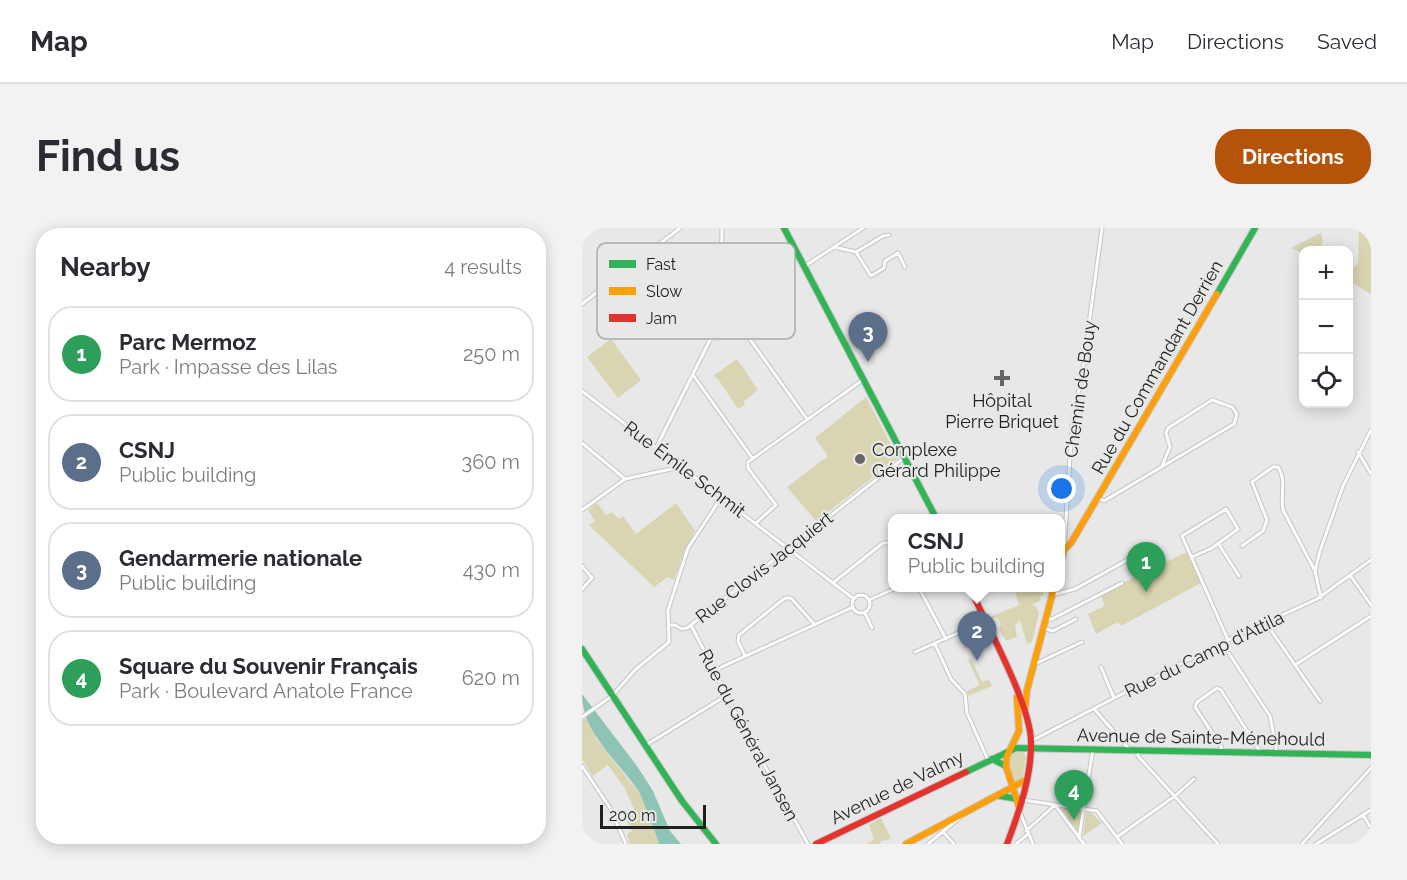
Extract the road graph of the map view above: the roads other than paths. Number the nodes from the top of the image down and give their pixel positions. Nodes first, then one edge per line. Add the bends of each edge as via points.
1 (680, 228) edge
2 (784, 228) edge
3 (863, 228) edge
4 (1102, 228) edge
5 (1255, 228) edge
6 (888, 235) dead end
7 (661, 243) edge
8 (792, 243) edge
9 (834, 247) junction
10 (795, 248) edge
11 (856, 252) junction
12 (805, 267) junction
13 (905, 267) dead end
14 (597, 292) edge
15 (582, 304) edge
16 (711, 339) edge
17 (750, 339) edge
18 (693, 375) junction
19 (864, 379) junction
20 (582, 391) edge
21 (807, 419) junction
22 (1371, 430) edge
23 (582, 443) edge
24 (656, 448) junction
25 (1358, 452) junction
26 (905, 457) junction
27 (753, 459) junction
28 (679, 465) junction
29 (1162, 466) junction
30 (1371, 474) edge
31 (625, 479) junction
32 (722, 498) junction
33 (1098, 498) junction
34 (582, 510) edge
35 (934, 514) edge
36 (1065, 521) edge
37 (756, 523) junction
38 (888, 543) edge
39 (1218, 543) junction
40 (1242, 546) dead end
41 (789, 547) junction
42 (1065, 550) edge
43 (1138, 554) dead end
44 (1192, 557) junction
45 (1371, 560) edge
46 (582, 566) edge
47 (1315, 571) junction
48 (1350, 575) junction
49 (1239, 576) dead end
50 (834, 582) junction
51 (1122, 583) dead end
52 (582, 590) edge
53 (888, 592) edge
54 (921, 592) edge
55 (972, 592) edge
56 (1053, 592) edge
57 (1064, 592) edge
58 (1065, 592) edge
59 (1052, 595) junction
60 (1321, 598) junction
61 (854, 599) junction
62 (869, 600) junction
63 (1371, 605) edge
64 (853, 607) junction
65 (865, 613) junction
66 (1371, 616) edge
67 (1046, 619) junction
68 (1076, 619) dead end
69 (985, 621) junction
70 (1266, 623) junction
71 (668, 625) junction
72 (691, 625) junction
73 (815, 625) junction
74 (872, 628) dead end
75 (1043, 628) junction
76 (946, 639) junction
77 (1228, 640) junction
78 (1082, 642) dead end
79 (1222, 643) junction
80 (935, 644) junction
81 (582, 649) edge
82 (915, 652) dead end
83 (746, 656) junction
84 (1034, 665) junction
85 (1295, 665) junction
86 (1101, 668) dead end
87 (715, 670) junction
88 (1027, 690) junction
89 (727, 695) junction
90 (612, 696) junction
91 (1114, 698) junction
92 (1020, 701) junction
93 (1320, 701) dead end
94 (1095, 710) junction
95 (1025, 711) junction
96 (583, 717) edge
97 (1031, 744) junction
98 (644, 746) junction
99 (1093, 749) junction
100 (1010, 750) junction
101 (1129, 750) junction
102 (1138, 750) junction
103 (1222, 752) junction
104 (1261, 753) junction
105 (1277, 753) junction
106 (1371, 755) edge
107 (990, 760) junction
108 (582, 766) edge
109 (1006, 766) junction
110 (1371, 768) edge
111 (1194, 779) dead end
112 (1026, 780) junction
113 (1012, 787) junction
114 (998, 796) junction
115 (1175, 796) junction
116 (1020, 799) junction
117 (1055, 805) junction
118 (1019, 808) junction
119 (1084, 808) junction
120 (1371, 810) edge
121 (967, 812) junction
122 (1363, 815) junction
123 (1371, 828) edge
124 (943, 832) junction
125 (1027, 832) junction
126 (923, 836) junction
127 (1117, 837) junction
128 (1079, 838) junction
129 (626, 844) edge
130 (716, 844) edge
131 (808, 844) edge
132 (816, 844) edge
133 (906, 844) edge
134 (929, 844) edge
135 (954, 844) edge
136 (1006, 844) edge
137 (1016, 844) edge
138 (1033, 844) edge
139 (1084, 844) edge
140 (1122, 844) edge
141 (1218, 844) edge
142 (1302, 844) edge
143 (1316, 844) edge

1 - 7 street
2 - 8 main road
3 - 9 street
4 - 36 street, Chemin de Bouy via 1071,426
5 - 33 main road, Rue du Commandant Derrien
6 - 11 street
9 - 11 street
9 - 12 street
10 - 12 main road
11 - 13 street via 871,276 898,254
12 - 19 main road
14 - 15 street
16 - 18 street
17 - 21 street
18 - 24 street
18 - 27 street
19 - 21 street
19 - 26 main road
20 - 24 street, Rue Émile Schmit
21 - 27 street
22 - 25 street
23 - 31 street
24 - 28 street, Rue Émile Schmit
25 - 30 street
25 - 47 street
26 - 35 main road
26 - 41 street, Rue Clovis Jacquiert
27 - 37 street via 747,463 748,468 776,505
28 - 31 street
28 - 32 street, Rue Émile Schmit
29 - 29 street via 1234,424 1237,414 1232,406 1212,400 1168,428 1170,447
29 - 33 street via 1104,501
31 - 34 street
32 - 37 street, Rue Émile Schmit
32 - 71 street via 688,549 668,610
33 - 42 main road, Rue du Commandant Derrien
37 - 41 street, Rue Émile Schmit
38 - 50 street
39 - 44 street
39 - 44 street via 1238,529 1226,508 1182,536
39 - 49 street
40 - 47 street via 1263,531 1267,520 1252,482 1278,467 1283,478 1283,510
41 - 50 street, Rue Émile Schmit
41 - 72 street, Rue Clovis Jacquiert
43 - 58 street
44 - 77 street
45 - 48 street, Rue du Camp d'Attila
46 - 52 street via 592,579
47 - 60 street
48 - 60 street, Rue du Camp d'Attila
48 - 63 street
50 - 61 street, Rue Émile Schmit
51 - 67 street
53 - 62 street
54 - 76 street
55 - 69 main road
56 - 59 main road
57 - 59 street
59 - 67 main road
60 - 70 street, Rue du Camp d'Attila
61 - 62 street via 862,595
61 - 64 street
62 - 65 street via 870,608
64 - 65 street
64 - 73 street
65 - 74 street
66 - 85 street
67 - 75 main road
68 - 75 street via 1053,631
69 - 76 street
69 - 92 main road
70 - 77 street, Rue du Camp d'Attila
70 - 85 street
71 - 72 street, Rue Clovis Jacquiert via 682,630
71 - 90 street via 669,642 636,669
72 - 87 street, Rue du Général Jansen
73 - 83 street
73 - 83 street via 791,598 785,598 739,635
75 - 84 main road
76 - 80 street
77 - 79 street, Rue du Camp d'Attila
78 - 84 street
79 - 91 street, Rue du Camp d'Attila
79 - 105 street via 1270,716
80 - 82 street
80 - 107 street via 951,679 965,694 967,713
81 - 90 main road
83 - 87 street
84 - 88 main road
85 - 93 street
86 - 91 street
87 - 89 street, Rue du Général Jansen
88 - 92 main road
88 - 95 main road
89 - 98 street
89 - 131 street, Rue du Général Jansen
90 - 96 street
90 - 98 main road
91 - 94 street, Rue du Camp d'Attila
92 - 95 main road
92 - 100 main road via 1019,731
94 - 97 street, Rue du Camp d'Attila
94 - 101 street
95 - 97 main road
97 - 99 main road, Avenue de Sainte-Ménehould
97 - 100 main road, Avenue de Sainte-Ménehould
97 - 112 main road
98 - 130 main road
99 - 101 main road, Avenue de Sainte-Ménehould
99 - 119 street
100 - 107 main road, Avenue de Valmy
100 - 109 main road
101 - 102 main road, Avenue de Sainte-Ménehould
102 - 103 main road, Avenue de Sainte-Ménehould
102 - 115 street via 1138,756
103 - 104 main road, Avenue de Sainte-Ménehould
103 - 104 street via 1195,707 1217,688
104 - 105 main road, Avenue de Sainte-Ménehould
105 - 106 main road, Avenue de Sainte-Ménehould
107 - 109 main road, Avenue de Valmy
107 - 132 main road, Avenue de Valmy
108 - 129 street via 610,808
109 - 113 main road
110 - 142 street
111 - 115 street
112 - 113 main road
112 - 116 main road
113 - 114 main road
113 - 116 main road
114 - 116 main road
114 - 121 main road
115 - 127 street
115 - 141 street
116 - 117 street
116 - 118 main road
117 - 119 street
117 - 125 street
117 - 128 street
118 - 125 street
118 - 136 main road
119 - 127 street via 1098,811
119 - 128 street
120 - 122 street
121 - 124 street
121 - 126 main road
122 - 123 street
122 - 143 street
124 - 134 street
124 - 135 street
125 - 137 street
125 - 138 street
126 - 133 main road
126 - 134 street
127 - 140 street
128 - 139 street

